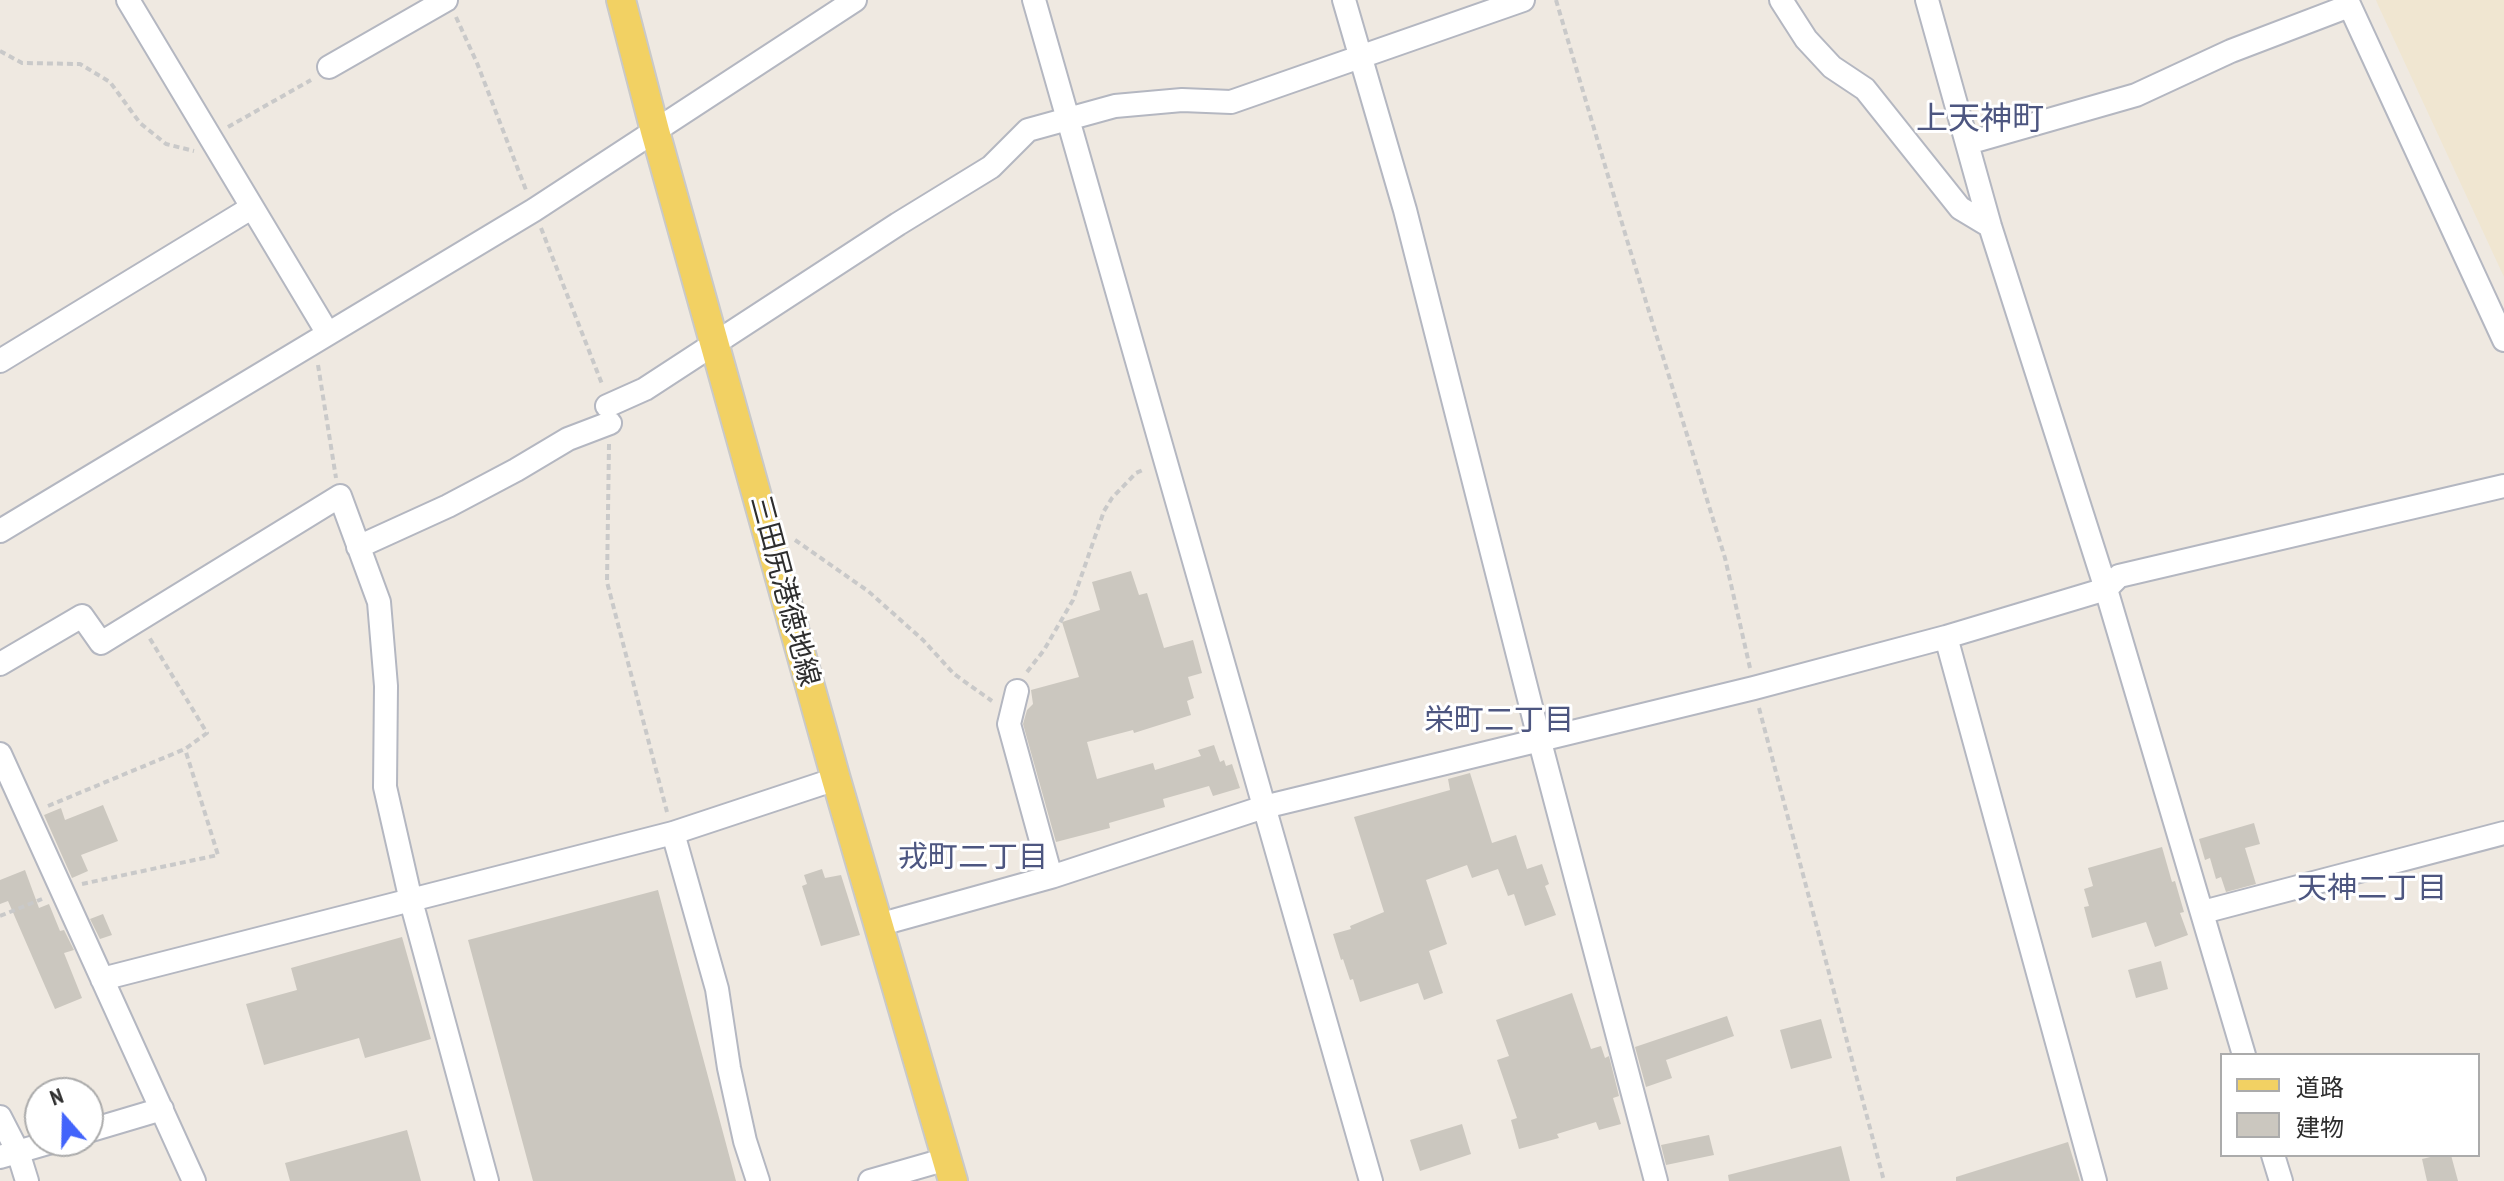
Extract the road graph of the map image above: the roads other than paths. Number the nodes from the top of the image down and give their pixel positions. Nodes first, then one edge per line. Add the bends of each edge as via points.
1 (128, 0) edge
2 (621, 0) edge
3 (855, 0) edge
4 (1034, 0) edge
5 (1344, 0) edge
6 (1523, 0) edge
7 (1781, 0) edge
8 (1927, 0) edge
9 (2348, 3) edge
10 (450, 6) edge
11 (1360, 58) junction
12 (329, 67) road end
13 (1069, 120) junction
14 (655, 131) junction
15 (1968, 143) junction
16 (251, 208) junction
17 (1990, 226) junction
18 (318, 338) junction
19 (2504, 340) edge
20 (715, 343) junction
21 (0, 361) edge
22 (2504, 486) edge
23 (0, 531) edge
24 (358, 547) junction
25 (2106, 589) junction
26 (1946, 637) junction
27 (0, 664) edge
28 (1014, 701) road end
29 (1540, 742) junction
30 (0, 754) edge
31 (836, 779) junction
32 (1264, 807) junction
33 (673, 833) junction
34 (2504, 833) edge
35 (1051, 877) junction
36 (411, 901) junction
37 (2203, 912) junction
38 (878, 925) junction
39 (102, 979) junction
40 (2243, 1053) edge
41 (162, 1109) junction
42 (0, 1117) edge
43 (104, 1126) edge
44 (9, 1154) edge
45 (2274, 1157) edge
46 (950, 1170) edge
47 (27, 1181) edge
48 (194, 1181) edge
49 (487, 1181) edge
50 (758, 1181) edge
51 (870, 1181) edge
52 (1371, 1181) edge
53 (1656, 1181) edge
54 (2095, 1181) edge
55 (2281, 1181) edge

1 - 16 street
2 - 14 main road, 三田尻港徳地線
3 - 14 street
4 - 13 street
5 - 11 street
6 - 11 street
7 - 17 street via 1806,39 1832,67 1865,89 1960,208
8 - 15 street
9 - 15 street via 2136,95
9 - 19 street
10 - 12 street
11 - 13 street via 1231,102 1115,106
11 - 29 street via 1405,210
13 - 20 street via 1028,130 991,167
13 - 32 street
14 - 18 street
14 - 20 main road, 三田尻港徳地線
15 - 17 street
16 - 18 street
16 - 21 street
17 - 25 street
18 - 23 street
20 - 24 street via 516,470
20 - 31 main road, 三田尻港徳地線
22 - 25 street via 2119,576
24 - 27 street via 340,496 101,643 82,616
24 - 36 street via 379,602 386,686 385,787
25 - 26 street
25 - 37 street
26 - 29 street
26 - 54 street
28 - 35 street via 1009,724
29 - 32 street
29 - 53 street
30 - 39 street
31 - 33 street
31 - 38 main road, 三田尻港徳地線
32 - 35 street
32 - 52 street
33 - 36 street
33 - 50 street via 717,989 729,1068
34 - 37 street
35 - 38 street
36 - 39 street
36 - 49 street
37 - 40 street
38 - 46 main road, 三田尻港徳地線
39 - 41 street
41 - 43 street
41 - 48 street
42 - 44 street
44 - 47 street
45 - 55 street
46 - 51 street

